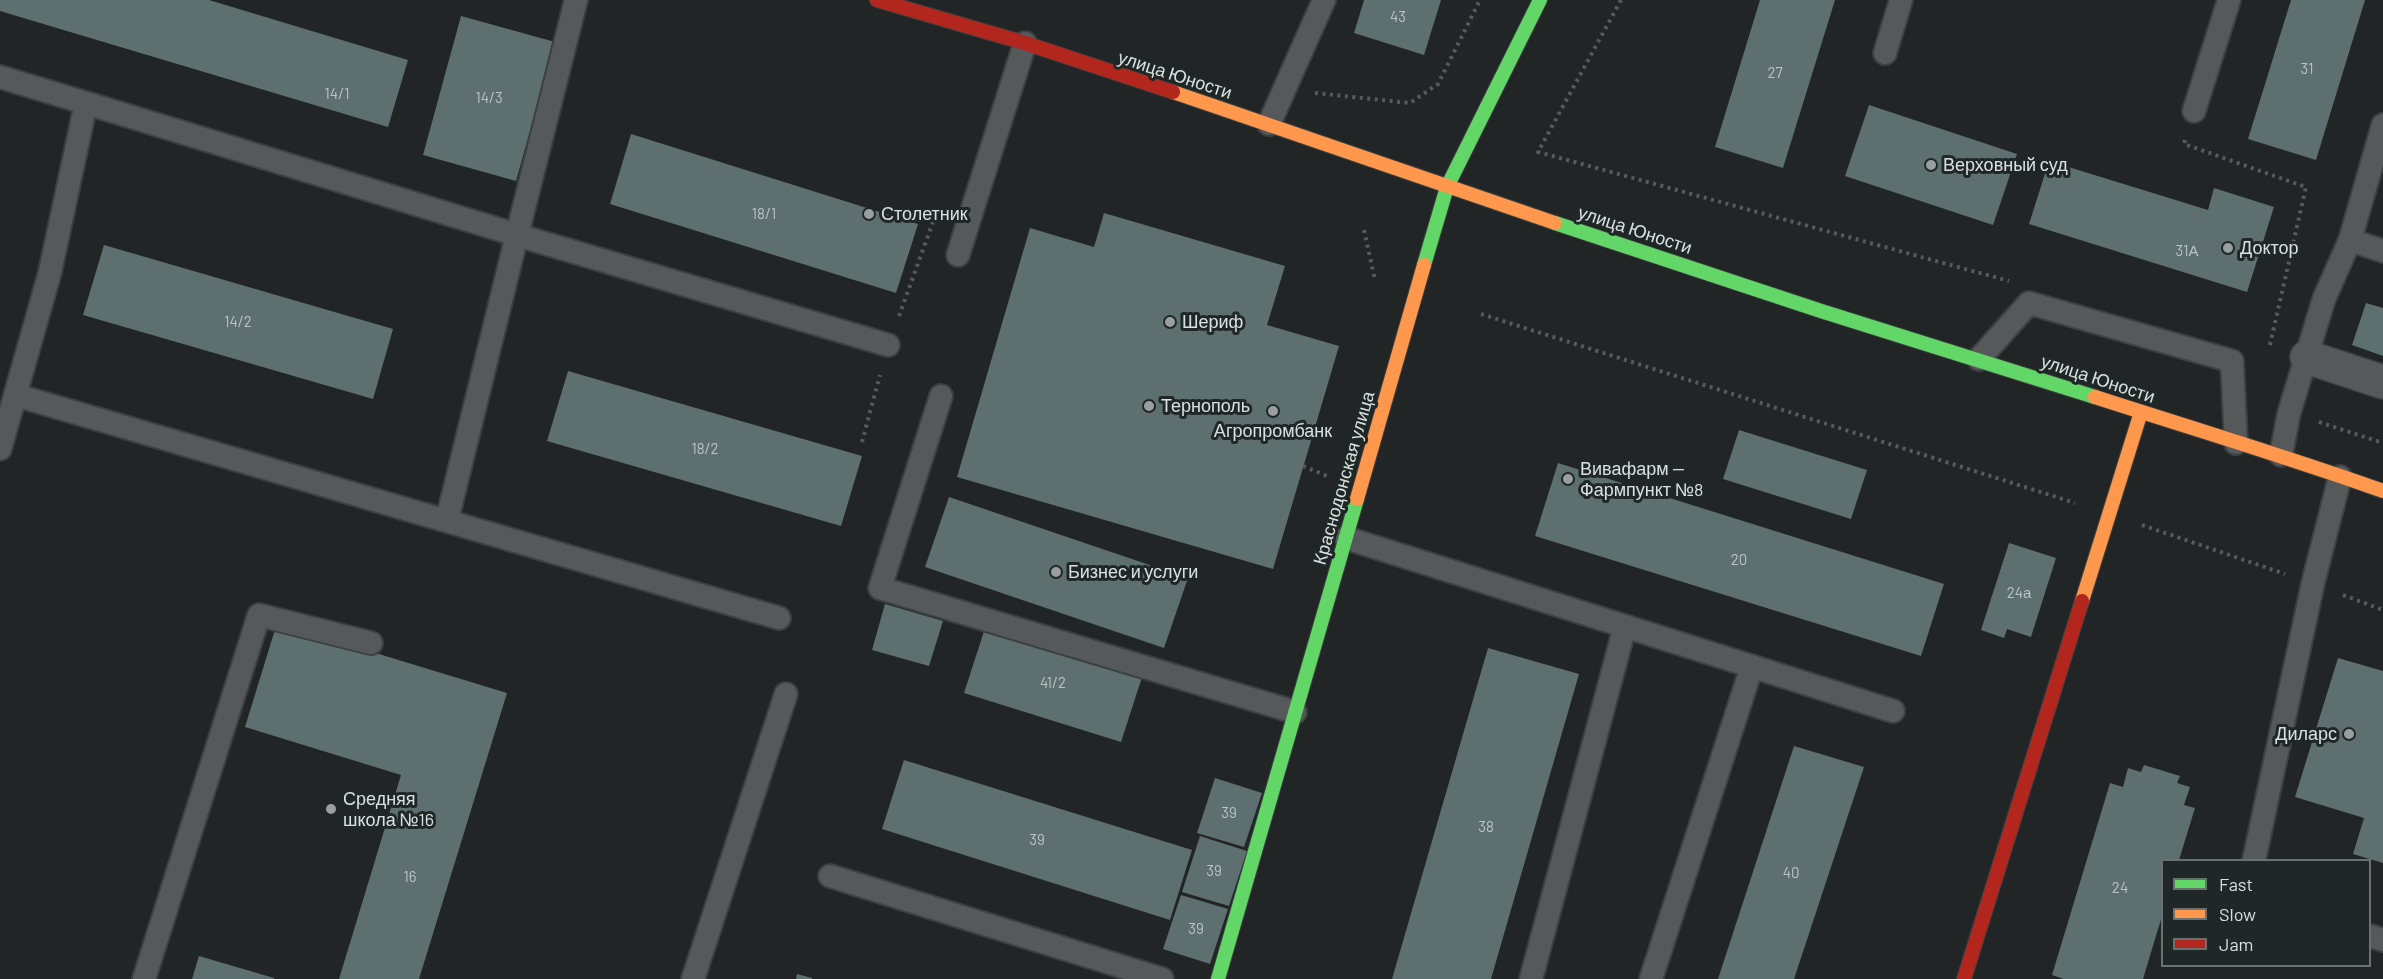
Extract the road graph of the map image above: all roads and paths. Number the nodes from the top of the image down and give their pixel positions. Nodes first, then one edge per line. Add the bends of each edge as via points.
1 (576, 0) edge
2 (877, 0) edge
3 (1324, 0) edge
4 (1480, 0) edge
5 (1540, 0) edge
6 (1621, 0) edge
7 (1901, 0) edge
8 (2229, 0) edge
9 (1025, 44) junction
10 (1886, 53) dead end
11 (0, 77) edge
12 (1284, 90) junction
13 (86, 104) junction
14 (2194, 111) joint
15 (1269, 124) junction
16 (2383, 125) edge
17 (1447, 187) junction
18 (933, 222) dead end
19 (1364, 230) dead end
20 (517, 235) junction
21 (2350, 240) junction
22 (2383, 251) edge
23 (958, 255) dead end
24 (1375, 280) dead end
25 (2017, 284) dead end
26 (1481, 314) dead end
27 (888, 345) junction
28 (2269, 352) dead end
29 (2307, 357) junction
30 (1979, 358) junction
31 (2383, 382) edge
32 (15, 395) junction
33 (940, 396) dead end
34 (2141, 412) junction
35 (2289, 413) junction
36 (862, 442) dead end
37 (2236, 443) junction
38 (2383, 443) edge
39 (0, 449) edge
40 (2281, 455) junction
41 (2340, 477) junction
42 (2383, 491) edge
43 (2110, 514) junction
44 (447, 520) junction
45 (1346, 538) junction
46 (2313, 583) junction
47 (2383, 610) edge
48 (779, 618) dead end
49 (1625, 626) junction
50 (371, 643) dead end
51 (1752, 666) junction
52 (786, 694) dead end
53 (1893, 711) dead end
54 (1295, 712) junction
55 (2253, 859) edge
56 (831, 876) dead end
57 (144, 979) edge
58 (693, 979) edge
59 (1162, 979) edge
60 (1218, 979) edge
61 (1531, 979) edge
62 (1651, 979) edge
63 (1964, 979) edge

1 - 20 lane
2 - 9 street, улица Юности
3 - 12 lane
4 - 12 path via 1438,84 1410,103
5 - 17 street, Краснодонская улица
6 - 25 path via 1538,152
7 - 10 lane
8 - 14 lane
9 - 15 street, улица Юности
9 - 23 lane
11 - 13 lane
12 - 15 lane
13 - 20 lane
13 - 32 lane via 50,272
14 - 28 path via 2184,144 2306,187
15 - 17 street, улица Юности
16 - 21 lane
17 - 30 street, улица Юности
17 - 45 street, Краснодонская улица
18 - 27 path
19 - 24 path
20 - 27 lane
20 - 44 lane
21 - 22 lane
21 - 29 lane via 2324,299
26 - 43 path
27 - 36 path
29 - 31 street
29 - 35 lane
30 - 34 street, улица Юности
30 - 37 lane via 2029,303 2232,362
32 - 39 lane
32 - 44 lane
33 - 54 lane via 880,588
34 - 37 street, улица Юности
34 - 43 street
35 - 38 path
35 - 40 lane
37 - 40 street, улица Юности
40 - 41 street, улица Юности
41 - 42 street, улица Юности
41 - 46 lane
43 - 46 path
43 - 63 street
44 - 48 lane
45 - 49 lane
45 - 54 street, Краснодонская улица
46 - 47 path
46 - 55 lane
49 - 51 lane
49 - 61 lane
50 - 57 lane via 259,615
51 - 53 lane
51 - 62 lane
52 - 58 lane
54 - 60 street, Краснодонская улица
56 - 59 lane

